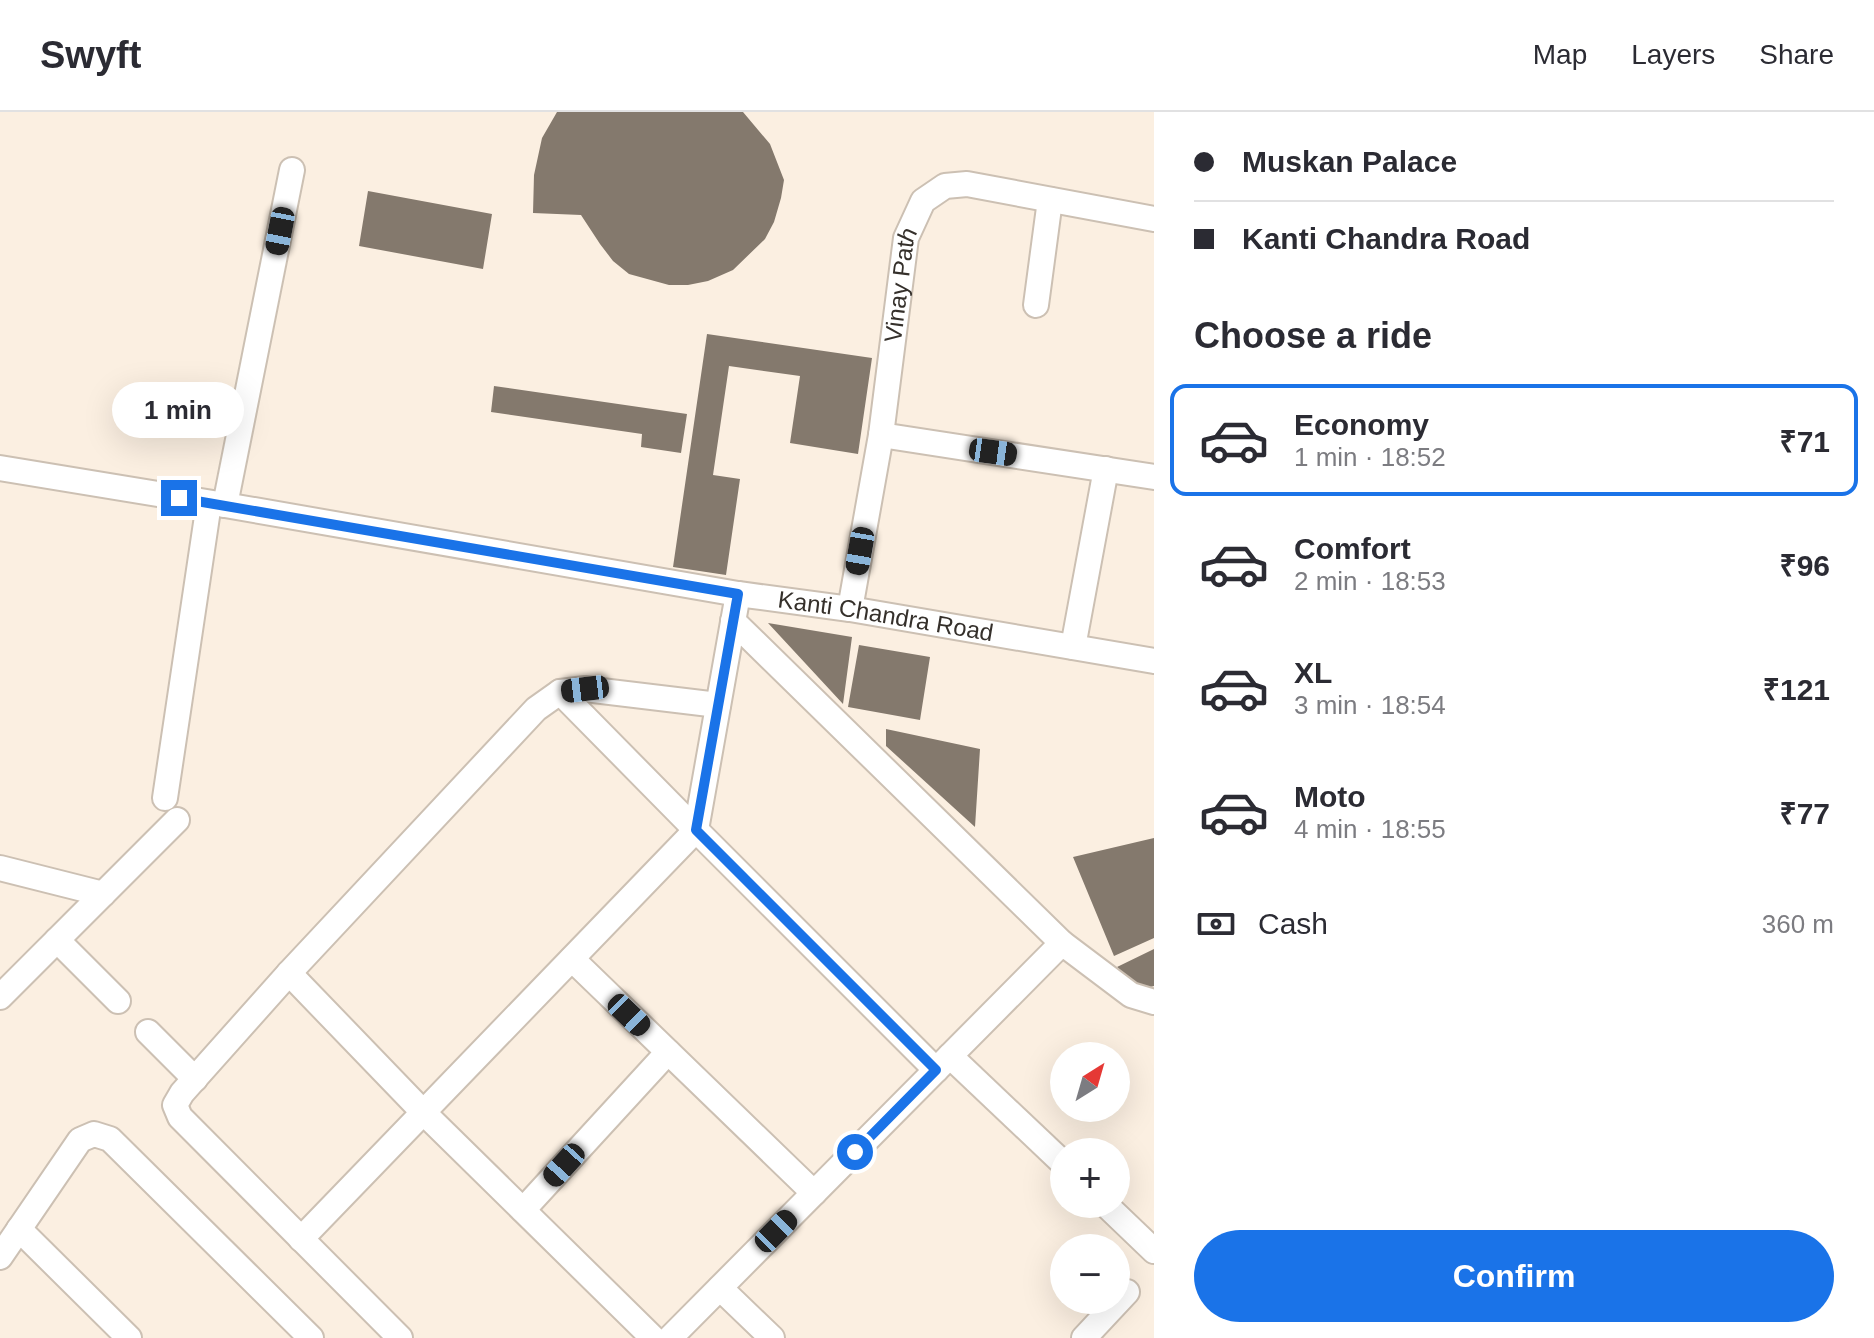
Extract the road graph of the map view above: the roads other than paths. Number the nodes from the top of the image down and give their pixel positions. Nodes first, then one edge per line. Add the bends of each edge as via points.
1 (292, 170) dead end
2 (1050, 200) junction
3 (1154, 219) edge
4 (1036, 305) dead end
5 (881, 435) junction
6 (0, 468) edge
7 (1106, 469) junction
8 (1154, 477) edge
9 (217, 504) junction
10 (738, 594) junction
11 (850, 609) junction
12 (733, 621) junction
13 (1073, 647) junction
14 (1154, 661) edge
15 (560, 692) junction
16 (718, 705) junction
17 (165, 798) dead end
18 (177, 820) dead end
19 (696, 830) junction
20 (0, 868) edge
21 (103, 894) junction
22 (57, 940) junction
23 (1062, 943) junction
24 (572, 959) junction
25 (289, 973) junction
26 (0, 997) edge
27 (118, 1001) dead end
28 (1154, 1002) edge
29 (148, 1032) dead end
30 (668, 1052) junction
31 (943, 1063) junction
32 (195, 1079) junction
33 (424, 1113) junction
34 (1050, 1152) edge
35 (814, 1193) junction
36 (523, 1210) junction
37 (1120, 1218) edge
38 (19, 1229) junction
39 (301, 1239) junction
40 (1154, 1251) edge
41 (0, 1257) edge
42 (720, 1288) junction
43 (1106, 1314) edge
44 (129, 1338) edge
45 (311, 1338) edge
46 (400, 1338) edge
47 (653, 1338) edge
48 (670, 1338) edge
49 (772, 1338) edge
50 (1084, 1338) edge

1 - 9 street
2 - 3 street, Vinay Path
2 - 4 street
2 - 5 street, Vinay Path via 967,184 945,186 923,201 906,238
5 - 7 street
5 - 11 street, Vinay Path
6 - 9 street, Kanti Chandra Road
7 - 8 street
7 - 13 street
9 - 10 street, Kanti Chandra Road
9 - 17 street
10 - 11 street, Kanti Chandra Road
10 - 12 street
11 - 13 street, Kanti Chandra Road
12 - 16 street
12 - 23 street
13 - 14 street, Kanti Chandra Road
15 - 16 street via 585,689
15 - 19 street
15 - 25 street via 536,709
16 - 19 street
18 - 21 street
19 - 24 street
19 - 31 street
20 - 21 street
21 - 22 street
22 - 26 street
22 - 27 street
23 - 28 street via 1131,995
23 - 31 street
24 - 30 street
24 - 33 street
25 - 32 street
25 - 33 street
29 - 32 street
30 - 35 street
30 - 36 street
31 - 34 street
31 - 35 street
32 - 39 street via 175,1105 180,1117
33 - 36 street
33 - 39 street
35 - 42 street
36 - 47 street
37 - 40 street
38 - 41 street
38 - 44 street
38 - 45 street via 80,1140 94,1134 110,1139
39 - 46 street
42 - 48 street
42 - 49 street
43 - 50 street

